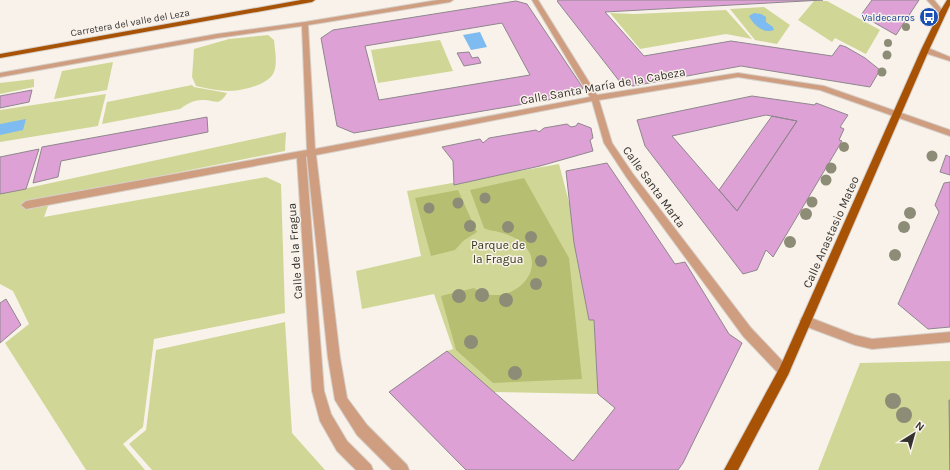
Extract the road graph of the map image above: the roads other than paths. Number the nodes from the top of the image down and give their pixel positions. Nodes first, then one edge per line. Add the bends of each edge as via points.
1 (312, 0) edge
2 (450, 0) edge
3 (535, 0) edge
4 (930, 0) edge
5 (949, 0) edge
6 (942, 13) junction
7 (305, 24) junction
8 (925, 50) junction
9 (0, 56) edge
10 (950, 59) edge
11 (0, 75) edge
12 (595, 98) junction
13 (897, 115) junction
14 (950, 133) edge
15 (306, 154) junction
16 (26, 205) dead end
17 (806, 320) junction
18 (950, 337) edge
19 (784, 371) junction
20 (366, 470) edge
21 (402, 470) edge
22 (731, 470) edge

1 - 9 main road, Carretera del valle del Leza
2 - 7 street
3 - 12 street, Calle Santa Marta
4 - 6 street
5 - 6 main road, Calle Anastasio Mateo
6 - 8 main road, Calle Anastasio Mateo
7 - 11 street via 217,36
7 - 15 street, Calle de la Fragua
8 - 10 street
8 - 13 main road, Calle Anastasio Mateo
12 - 13 street, Calle Santa María de la Cabeza via 738,75 821,88
12 - 15 street, Calle Santa María de la Cabeza
12 - 19 street, Calle Santa Marta via 608,143 630,176 747,332
13 - 14 street, Calle Santa María de la Cabeza
13 - 17 main road, Calle Anastasio Mateo
15 - 16 street, Calle Santa María de la Cabeza
15 - 20 street, Calle de la Fragua via 318,391 325,416 342,446
15 - 21 street via 341,400 362,430
17 - 18 street via 855,340 872,344
17 - 19 main road, Calle Anastasio Mateo
19 - 22 main road, Calle Anastasio Mateo

